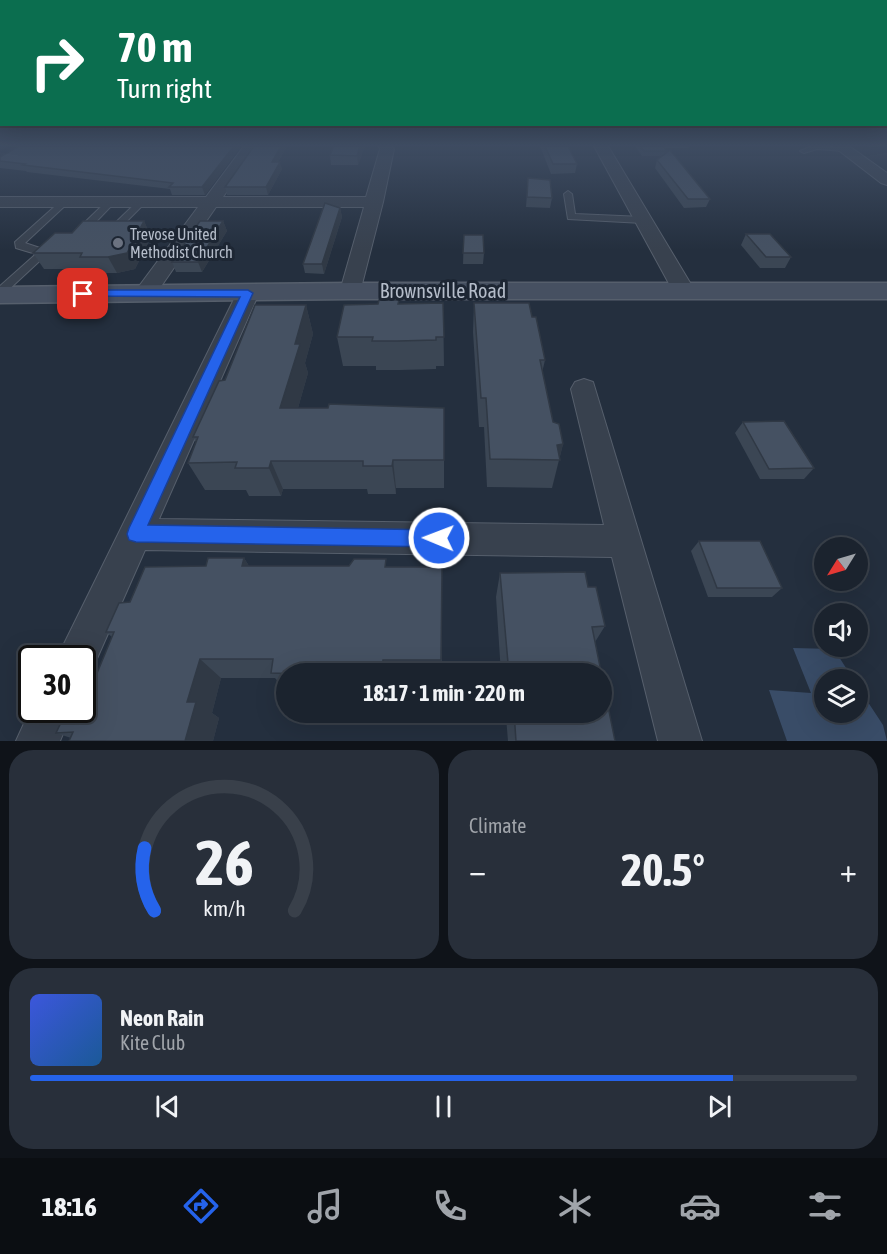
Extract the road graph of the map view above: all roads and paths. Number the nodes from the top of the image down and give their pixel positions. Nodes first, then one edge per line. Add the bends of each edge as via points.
1 (226, 181) edge
2 (380, 181) edge
3 (621, 181) edge
4 (568, 194) dead end
5 (65, 201) junction
6 (112, 201) junction
7 (143, 201) junction
8 (0, 202) edge
9 (210, 202) junction
10 (375, 202) junction
11 (571, 217) junction
12 (643, 220) junction
13 (575, 231) dead end
14 (351, 291) junction
15 (684, 291) junction
16 (887, 291) edge
17 (0, 293) edge
18 (145, 293) junction
19 (248, 293) junction
20 (584, 389) dead end
21 (136, 534) junction
22 (625, 541) junction
23 (82, 645) edge
24 (46, 723) edge
25 (38, 741) edge
26 (680, 741) edge

1 - 9 street
2 - 10 street
3 - 12 street
4 - 11 lane
5 - 6 street
5 - 8 street
5 - 17 lane via 20,242 20,246 41,255
6 - 7 street
6 - 7 lane via 83,229 86,233 114,229
7 - 9 street
9 - 10 street
9 - 18 street
10 - 14 street
11 - 12 lane
11 - 13 lane
12 - 15 street
14 - 15 street, Brownsville Road
14 - 19 street, Brownsville Road
15 - 16 street, Brownsville Road
17 - 18 street, Brownsville Road
18 - 19 street, Brownsville Road
19 - 21 street
20 - 22 street
21 - 22 street
21 - 23 street
22 - 26 street
24 - 25 street

